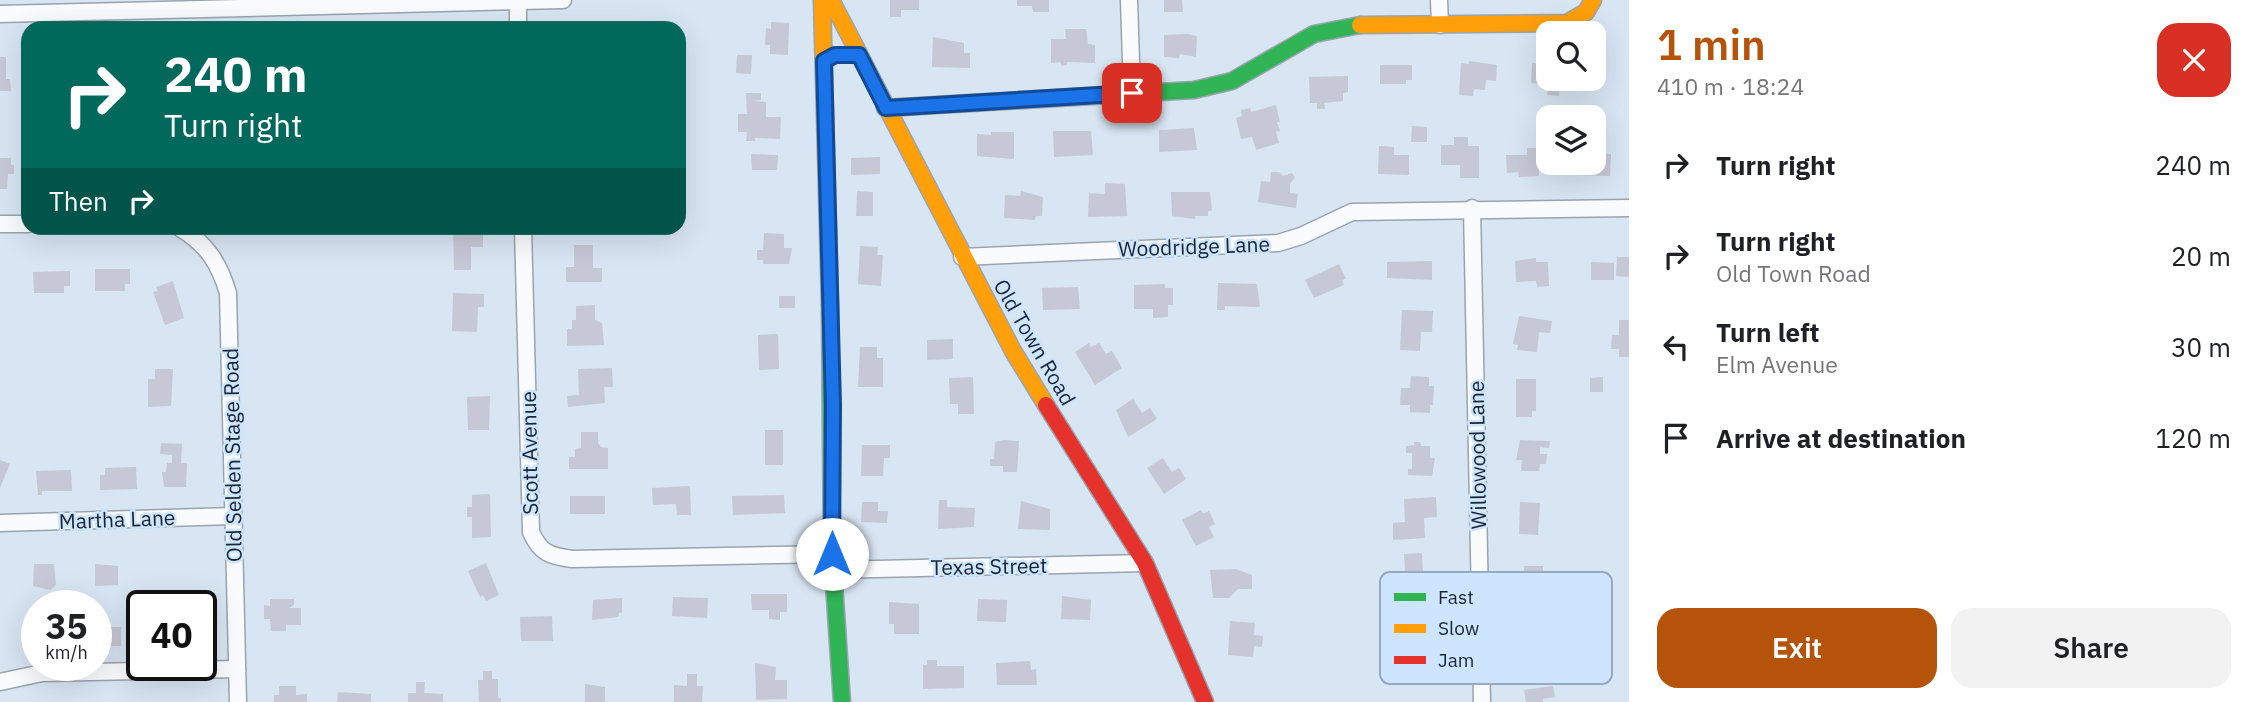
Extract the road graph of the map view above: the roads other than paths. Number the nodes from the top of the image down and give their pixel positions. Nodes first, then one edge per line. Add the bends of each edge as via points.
1 (563, 0) edge
2 (822, 0) edge
3 (831, 0) edge
4 (1129, 0) edge
5 (1439, 0) edge
6 (1593, 0) edge
7 (364, 2) edge
8 (518, 2) edge
9 (0, 14) edge
10 (518, 21) edge
11 (1440, 25) junction
12 (859, 55) junction
13 (824, 61) junction
14 (1132, 93) junction
15 (886, 108) junction
16 (1472, 208) junction
17 (1629, 208) edge
18 (0, 224) edge
19 (21, 224) edge
20 (189, 235) edge
21 (523, 235) edge
22 (962, 257) junction
23 (233, 516) junction
24 (0, 523) edge
25 (832, 562) junction
26 (1144, 563) junction
27 (1479, 572) edge
28 (237, 668) junction
29 (0, 682) edge
30 (1482, 684) edge
31 (238, 702) edge
32 (842, 702) edge
33 (1205, 702) edge
34 (1482, 702) edge

1 - 8 street
2 - 13 street
3 - 12 street, Old Town Road
4 - 14 street
5 - 11 street
6 - 11 street via 1586,12 1567,23
7 - 8 street
7 - 9 street
8 - 10 street
11 - 14 street via 1328,28 1233,81 1194,90
12 - 13 street via 835,55
12 - 15 street, Old Town Road
13 - 25 street via 833,405
14 - 15 street
15 - 22 street, Old Town Road
16 - 17 street, Woodridge Lane
16 - 22 street, Woodridge Lane via 1352,212 1278,243
16 - 27 street, Willowood Lane
18 - 19 street
20 - 23 street, Old Selden Stage Road via 208,250 228,293
21 - 25 street, Scott Avenue via 531,532 537,547 551,556 572,559
22 - 26 street, Old Town Road via 1013,352
23 - 24 street, Martha Lane
23 - 28 street, Old Selden Stage Road
25 - 26 street, Texas Street
25 - 32 street
26 - 33 street, Old Town Road
28 - 29 street via 42,673
28 - 31 street, Old Selden Stage Road
30 - 34 street, Willowood Lane

